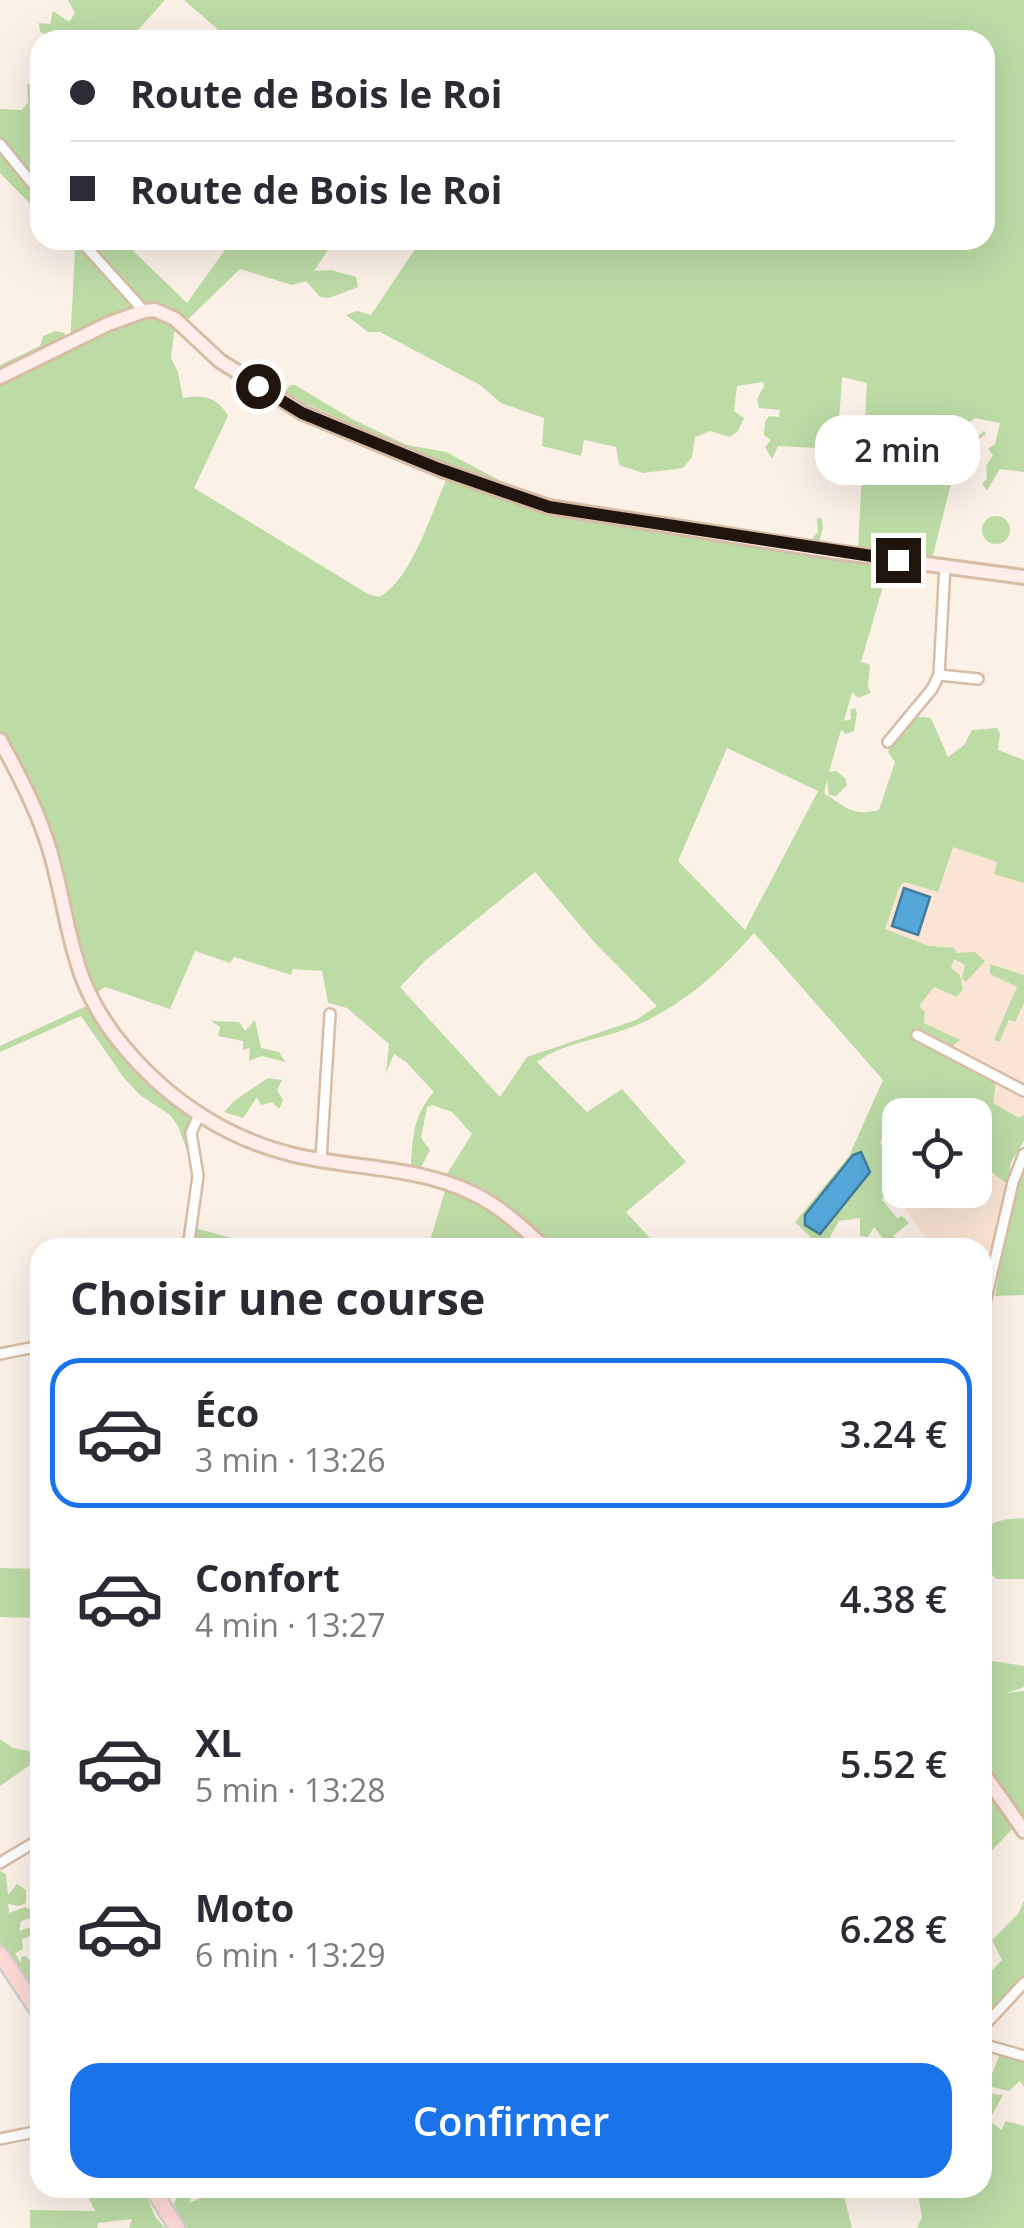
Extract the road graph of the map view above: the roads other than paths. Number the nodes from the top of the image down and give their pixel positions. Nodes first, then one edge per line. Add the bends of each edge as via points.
1 (0, 144) edge
2 (30, 181) edge
3 (89, 250) edge
4 (144, 310) junction
5 (0, 377) edge
6 (945, 565) junction
7 (1024, 577) edge
8 (939, 675) junction
9 (978, 679) dead end
10 (0, 740) edge
11 (888, 742) dead end
12 (5, 760) edge
13 (330, 1014) dead end
14 (917, 1034) dead end
15 (1024, 1091) edge
16 (199, 1116) junction
17 (1024, 1154) edge
18 (320, 1159) junction
19 (189, 1238) edge
20 (533, 1238) edge
21 (992, 1273) edge
22 (30, 1348) edge
23 (0, 1354) edge
24 (992, 1785) edge
25 (1024, 1831) edge
26 (30, 1845) edge
27 (0, 1862) edge
28 (0, 1954) edge
29 (1024, 1983) edge
30 (30, 1999) edge
31 (992, 2017) edge
32 (992, 2047) edge
33 (1024, 2056) edge
34 (30, 2133) edge
35 (0, 2139) edge
36 (158, 2198) edge
37 (177, 2228) edge

1 - 2 street
3 - 4 street
4 - 5 street
4 - 6 street via 175,319 220,361 302,413 549,507
6 - 7 street
6 - 8 street
8 - 9 street
8 - 11 street
10 - 12 street
12 - 16 street via 48,846 71,949 91,998 124,1047
13 - 18 street
14 - 15 street
16 - 18 street via 267,1146
16 - 19 street via 192,1133 198,1176
17 - 21 street
18 - 20 street via 444,1182 494,1206
22 - 23 street
24 - 25 street
26 - 27 street
28 - 30 main road
29 - 31 street
32 - 33 street
34 - 35 street
36 - 37 main road

